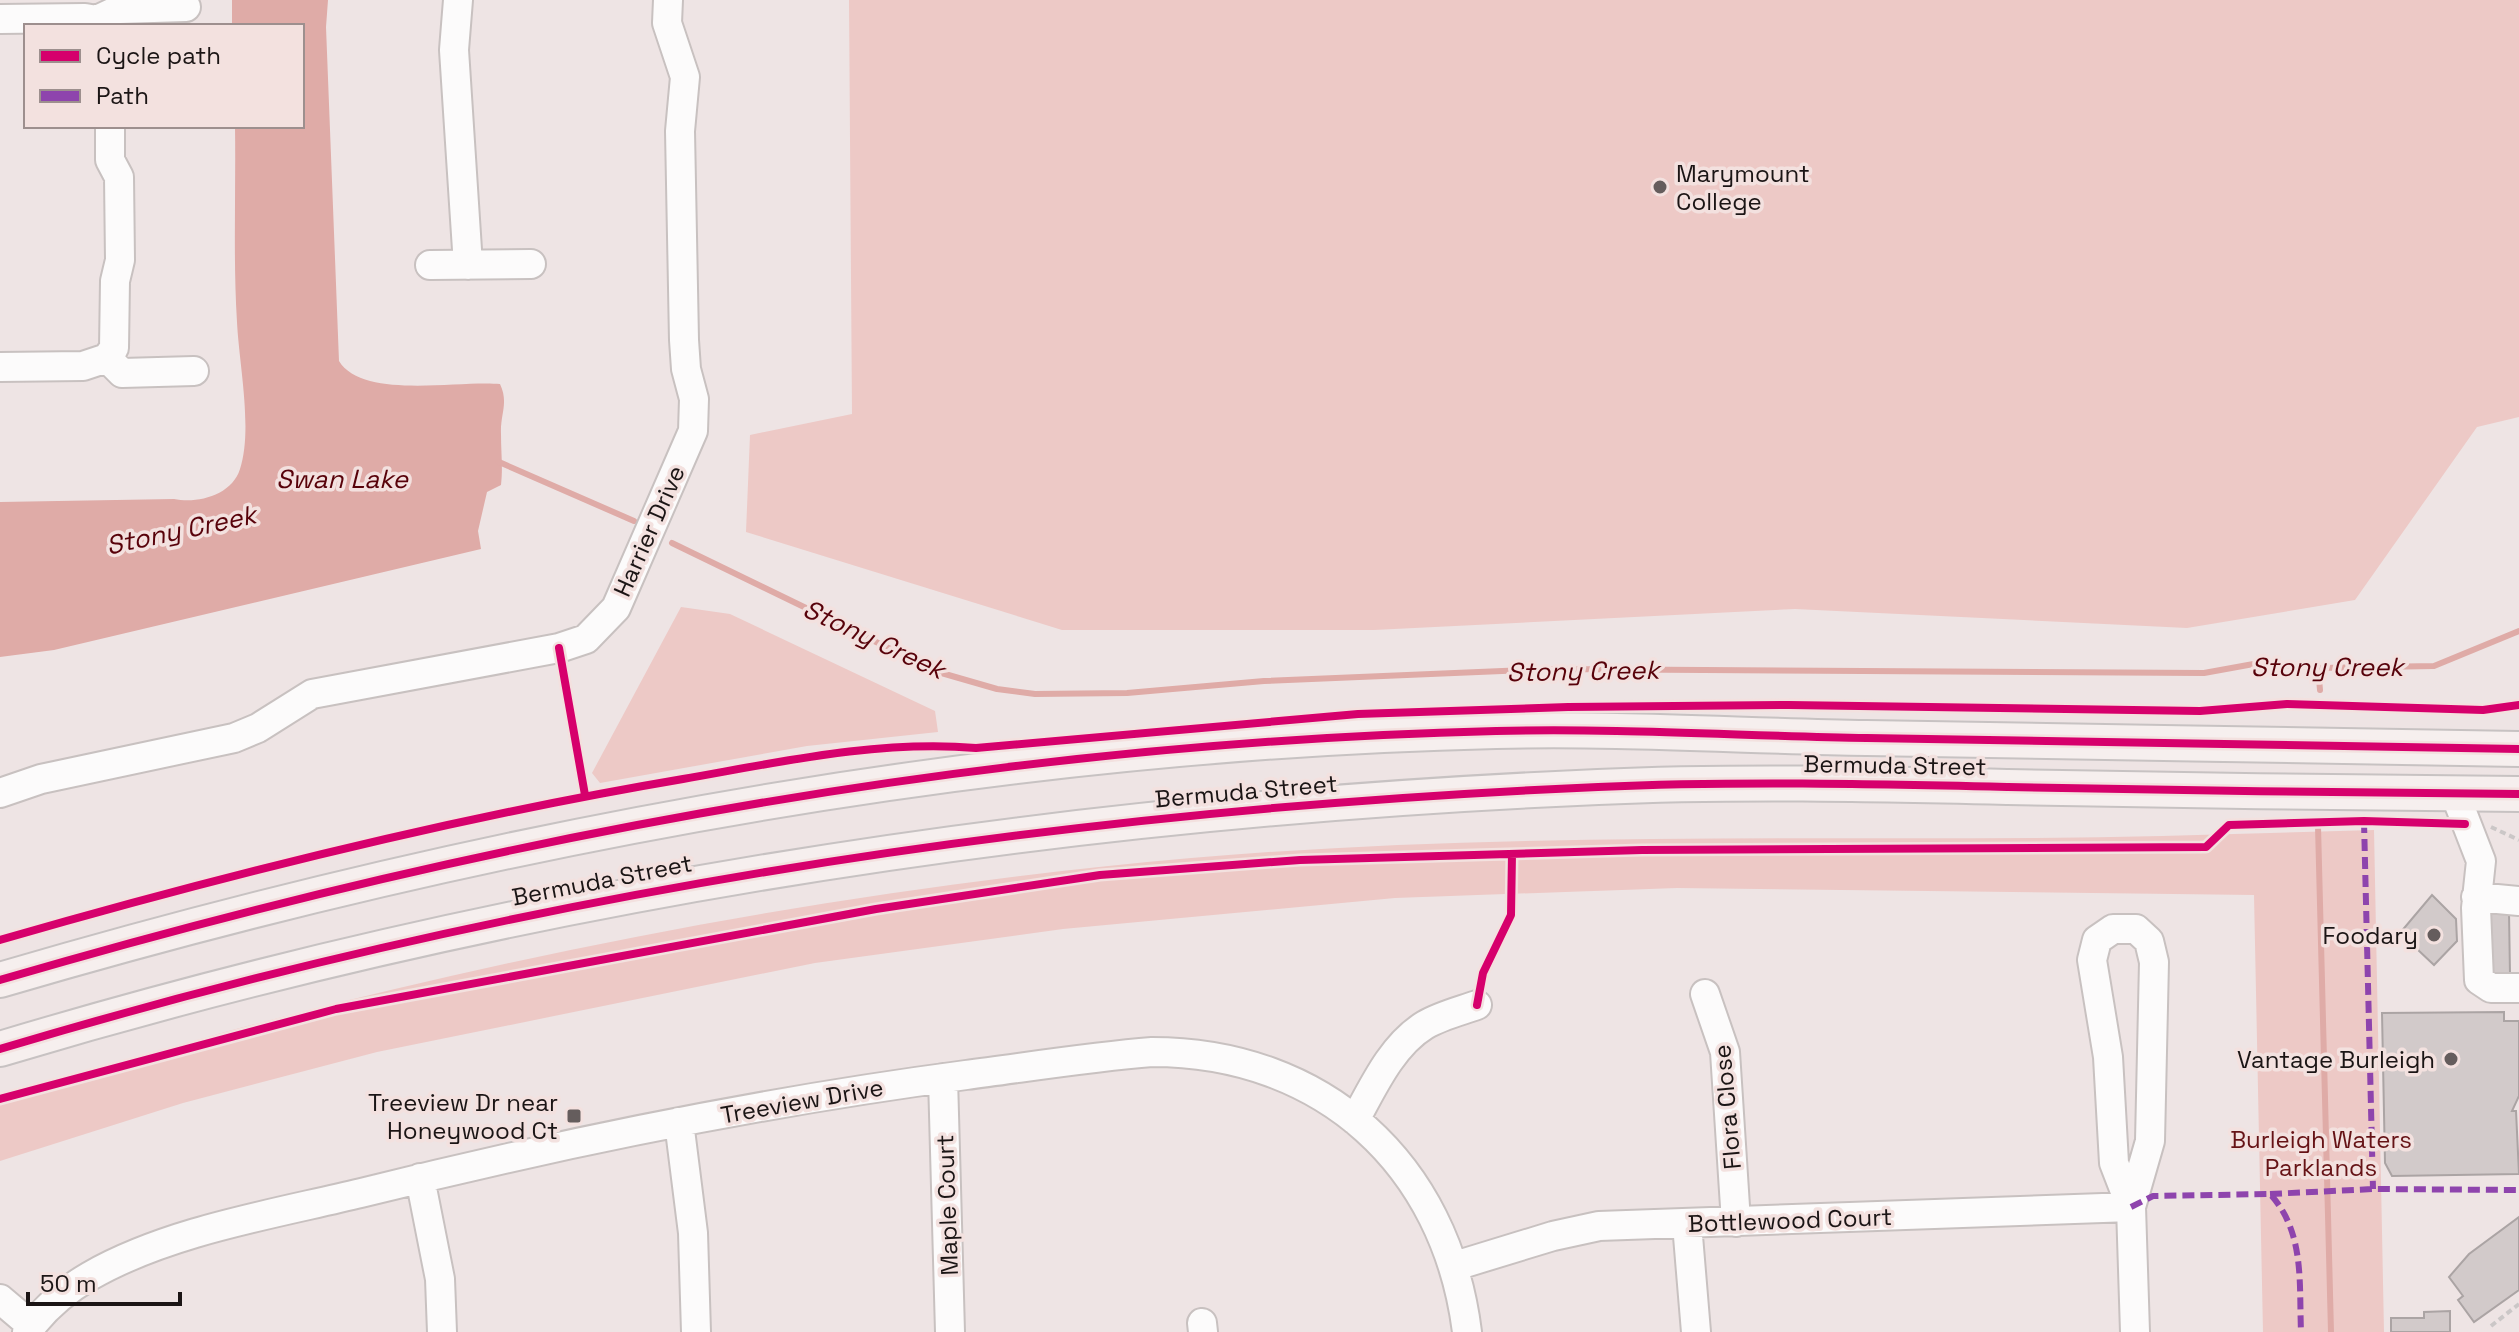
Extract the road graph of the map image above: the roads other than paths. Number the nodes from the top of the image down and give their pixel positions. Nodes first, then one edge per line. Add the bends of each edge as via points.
1 (458, 0) edge
2 (668, 0) edge
3 (186, 7) dead end
4 (0, 19) edge
5 (99, 23) edge
6 (110, 128) edge
7 (531, 264) dead end
8 (430, 265) dead end
9 (468, 265) junction
10 (107, 358) junction
11 (0, 367) edge
12 (194, 371) dead end
13 (2519, 749) edge
14 (0, 793) edge
15 (2455, 794) junction
16 (2516, 799) edge
17 (2476, 897) junction
18 (2519, 901) edge
19 (0, 980) edge
20 (2519, 988) edge
21 (1705, 994) dead end
22 (1477, 1005) dead end
23 (0, 1049) edge
24 (943, 1078) junction
25 (1355, 1120) junction
26 (679, 1122) junction
27 (420, 1178) junction
28 (2131, 1207) junction
29 (1736, 1222) junction
30 (1687, 1224) junction
31 (1455, 1266) junction
32 (0, 1299) edge
33 (29, 1329) edge
34 (442, 1332) edge
35 (696, 1332) edge
36 (950, 1332) edge
37 (1467, 1332) edge
38 (1696, 1332) edge
39 (2135, 1332) edge

1 - 9 street via 454,50
2 - 14 street, Harrier Drive via 667,23 685,77 680,131 684,340 695,415 693,431 616,608 586,639 559,648 312,694 234,738
3 - 5 street via 120,9
4 - 5 street
6 - 10 street via 110,160 119,177 120,260 114,348
7 - 9 street
8 - 9 street
10 - 11 street via 83,366
10 - 12 street via 122,373
13 - 19 main road, Bermuda Street via 1497,731 1107,757 802,796 575,837 220,918
15 - 16 main road, Bermuda Street
15 - 17 street via 2481,861
15 - 23 main road, Bermuda Street via 1681,785 1425,797 1144,819 903,848 563,906 281,971
17 - 18 street
17 - 20 street via 2479,980 2491,988
21 - 29 street, Flora Close via 1727,1066
22 - 25 street via 1412,1034 1387,1064
24 - 25 street, Treeview Drive via 1176,1052 1265,1070 1315,1093
24 - 26 street, Treeview Drive
24 - 36 street, Maple Court
25 - 31 street, Treeview Drive via 1381,1142 1421,1192
26 - 27 street, Treeview Drive
26 - 35 street via 693,1233
27 - 33 street, Treeview Drive via 218,1228 135,1255 58,1298
27 - 34 street via 440,1279
28 - 28 street via 2114,1163 2108,1057 2092,960 2097,940 2113,929 2136,929 2149,941 2154,962 2150,1141
28 - 29 street, Bottlewood Court
28 - 39 street
29 - 30 street, Bottlewood Court
30 - 31 street, Bottlewood Court via 1577,1230
30 - 38 street
31 - 37 street, Treeview Drive
32 - 33 street

